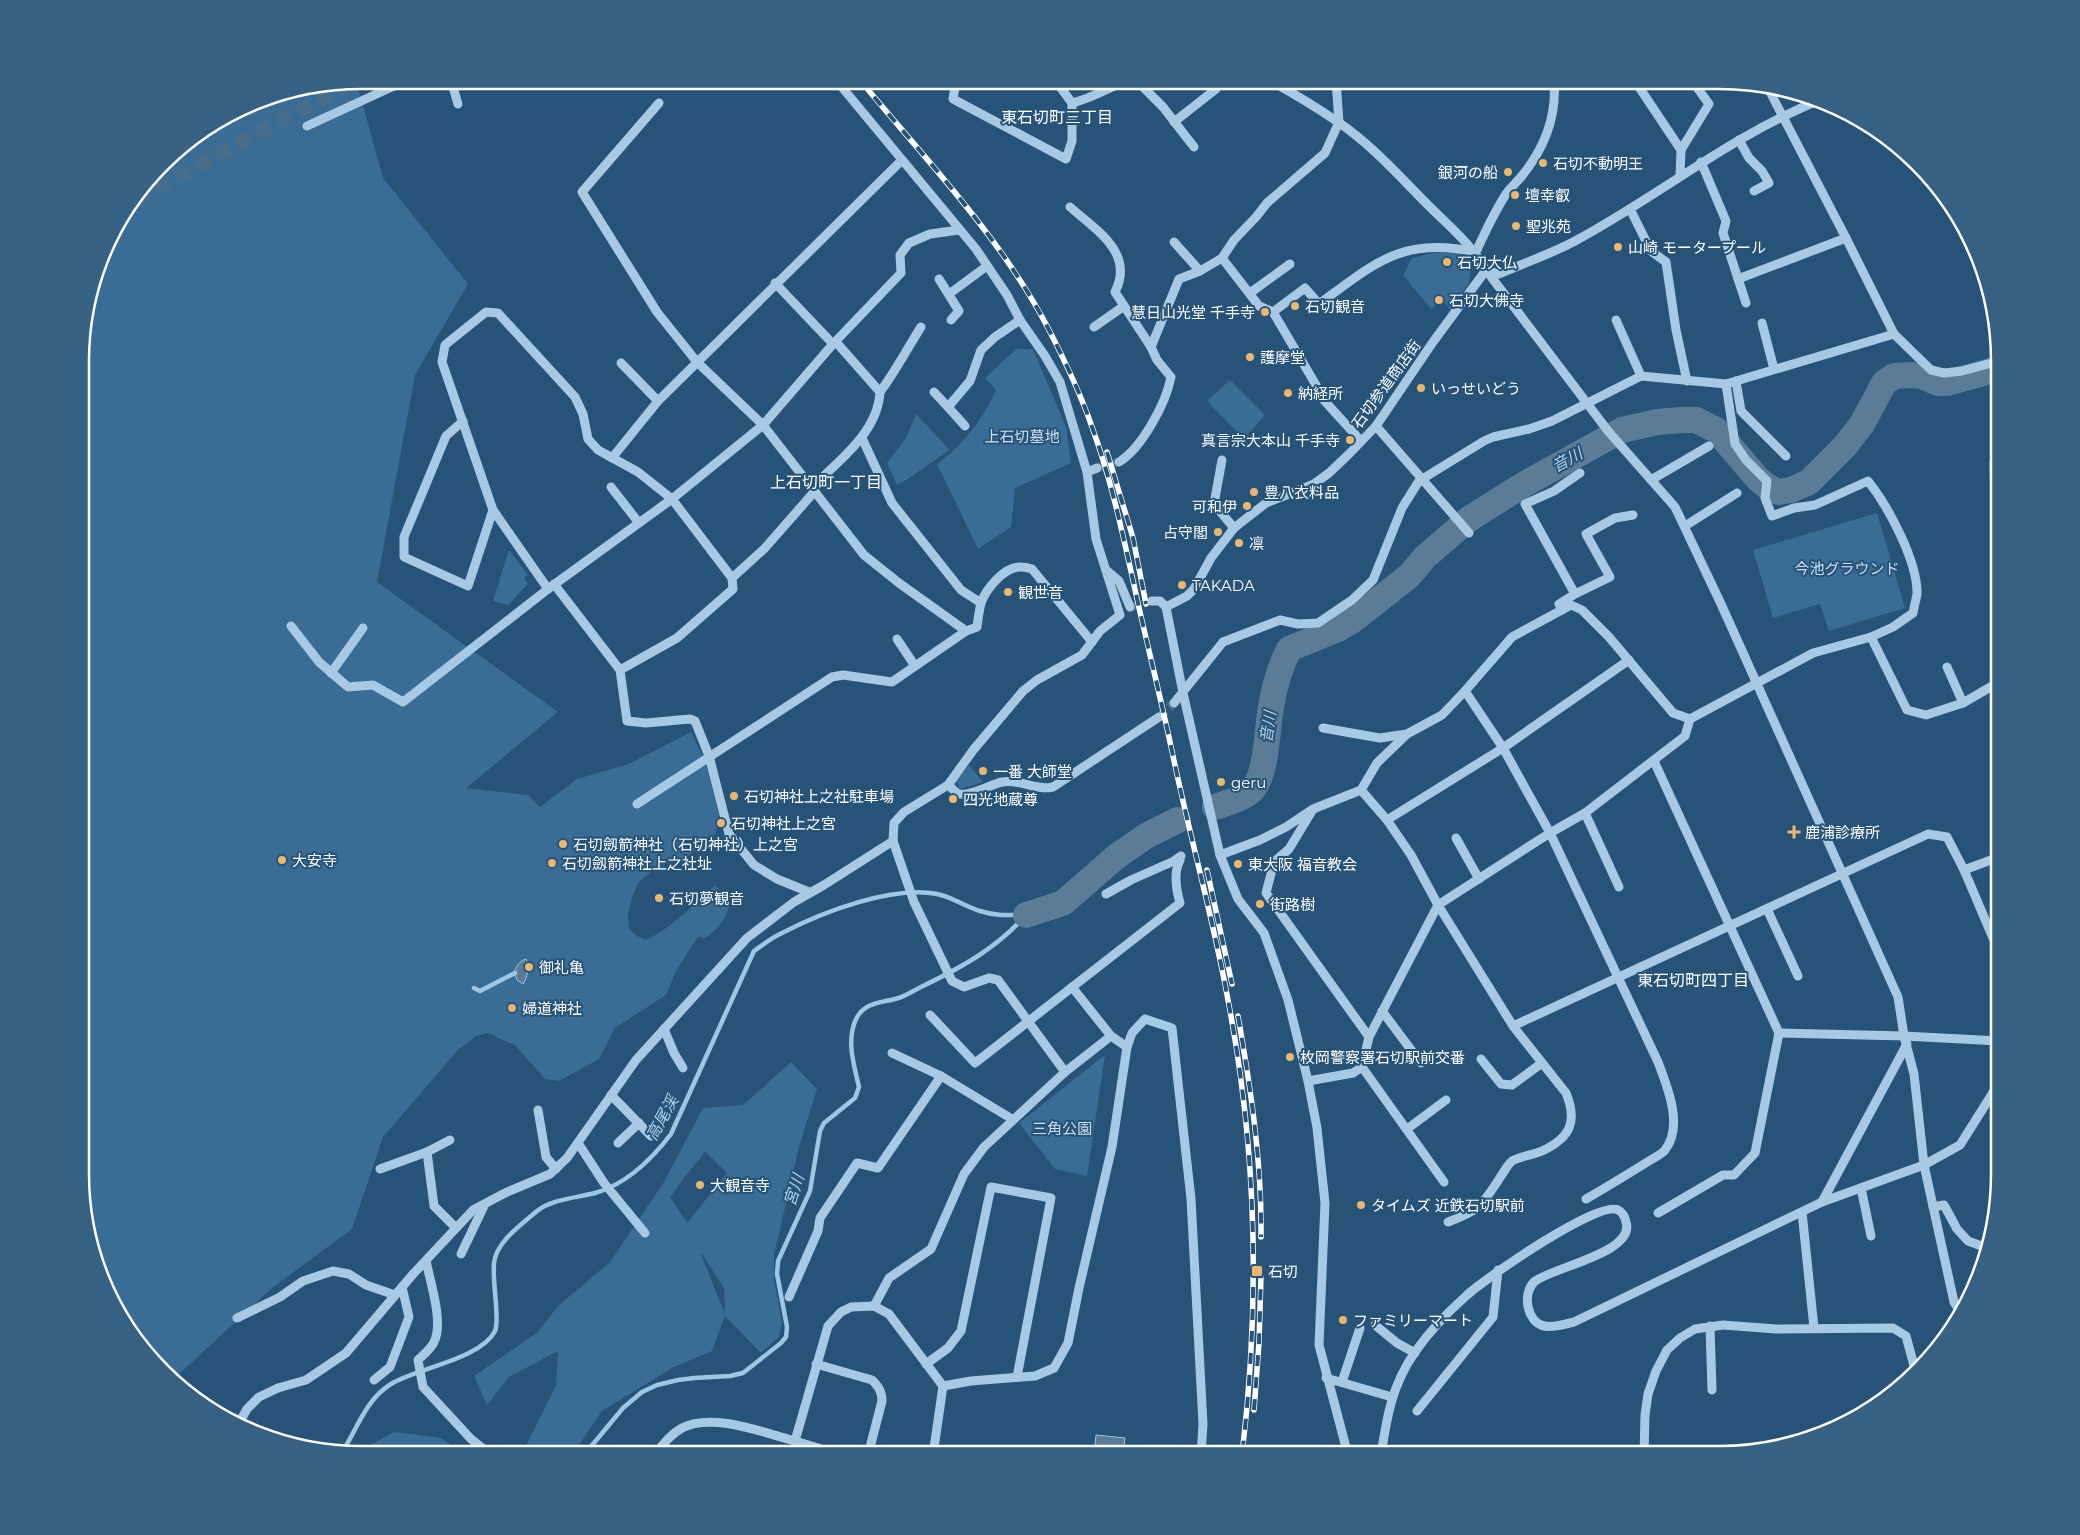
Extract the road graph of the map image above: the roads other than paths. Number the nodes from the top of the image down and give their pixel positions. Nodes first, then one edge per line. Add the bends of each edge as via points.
1 (387, 89) edge
2 (454, 89) edge
3 (843, 89) edge
4 (955, 89) edge
5 (1062, 89) edge
6 (1108, 89) edge
7 (1145, 89) edge
8 (1216, 89) dead end
9 (1285, 89) edge
10 (1337, 89) edge
11 (1554, 89) edge
12 (1641, 89) edge
13 (1698, 89) edge
14 (1771, 94) edge
15 (659, 103) dead end
16 (458, 104) dead end
17 (1072, 104) junction
18 (1810, 104) edge
19 (1782, 115) junction
20 (1174, 122) junction
21 (1339, 122) junction
22 (307, 126) dead end
23 (1738, 140) junction
24 (1194, 147) dead end
25 (1680, 150) junction
26 (902, 160) junction
27 (1701, 162) junction
28 (1680, 176) junction
29 (1754, 191) dead end
30 (1070, 208) dead end
31 (1630, 209) junction
32 (959, 230) junction
33 (1846, 238) junction
34 (1174, 242) dead end
35 (1476, 252) junction
36 (1222, 258) junction
37 (1290, 264) dead end
38 (987, 266) junction
39 (1486, 270) junction
40 (1200, 271) junction
41 (939, 279) dead end
42 (1738, 279) junction
43 (775, 283) junction
44 (1250, 293) junction
45 (949, 294) junction
46 (1746, 303) dead end
47 (1124, 306) junction
48 (1273, 312) junction
49 (951, 320) dead end
50 (1020, 320) junction
51 (1616, 320) dead end
52 (1762, 323) dead end
53 (921, 327) dead end
54 (1094, 327) dead end
55 (1894, 334) junction
56 (834, 343) junction
57 (1151, 347) junction
58 (621, 362) dead end
59 (697, 362) junction
60 (1991, 363) edge
61 (1774, 370) junction
62 (1641, 376) junction
63 (1687, 381) junction
64 (1736, 381) junction
65 (1726, 384) junction
66 (880, 392) junction
67 (934, 392) dead end
68 (658, 400) junction
69 (1588, 403) junction
70 (948, 406) junction
71 (463, 421) junction
72 (764, 424) junction
73 (965, 426) dead end
74 (1376, 426) junction
75 (862, 438) junction
76 (1361, 441) junction
77 (1709, 446) dead end
78 (1786, 456) dead end
79 (612, 458) junction
80 (1222, 460) dead end
81 (1118, 462) tunnel mouth
82 (1097, 468) tunnel mouth
83 (1086, 472) junction
84 (1580, 473) dead end
85 (1422, 478) junction
86 (1651, 480) junction
87 (612, 487) dead end
88 (814, 489) junction
89 (1737, 493) dead end
90 (672, 499) junction
91 (493, 510) junction
92 (1633, 515) dead end
93 (639, 523) junction
94 (1685, 526) junction
95 (1234, 528) junction
96 (1469, 533) dead end
97 (1104, 568) junction
98 (732, 578) junction
99 (551, 586) junction
100 (1575, 594) junction
101 (1152, 601) tunnel mouth
102 (981, 603) junction
103 (1130, 606) dead end
104 (1166, 607) junction
105 (1562, 610) junction
106 (291, 626) dead end
107 (364, 628) dead end
108 (966, 631) junction
109 (1871, 637) junction
110 (897, 639) dead end
111 (1092, 642) junction
112 (1628, 660) junction
113 (915, 666) junction
114 (1947, 667) dead end
115 (620, 670) junction
116 (331, 673) junction
117 (1756, 683) junction
118 (1991, 686) edge
119 (1465, 692) junction
120 (1183, 693) junction
121 (1963, 702) junction
122 (1174, 703) tunnel mouth
123 (1159, 717) tunnel mouth
124 (1690, 719) junction
125 (1323, 728) dead end
126 (1408, 734) junction
127 (1503, 748) junction
128 (708, 756) junction
129 (1654, 762) junction
130 (948, 785) junction
131 (1361, 790) junction
132 (637, 804) dead end
133 (1313, 809) junction
134 (1585, 813) junction
135 (1387, 820) junction
136 (1550, 833) junction
137 (1456, 838) dead end
138 (893, 841) junction
139 (1220, 855) junction
140 (1991, 860) edge
141 (1964, 870) junction
142 (1844, 873) junction
143 (1479, 879) junction
144 (1619, 887) dead end
145 (809, 892) junction
146 (1106, 894) dead end
147 (1438, 906) junction
148 (1767, 909) junction
149 (1728, 927) junction
150 (1991, 933) edge
151 (1798, 976) dead end
152 (1618, 978) junction
153 (1072, 987) junction
154 (1382, 1011) junction
155 (930, 1015) dead end
156 (1029, 1022) junction
157 (1514, 1026) junction
158 (664, 1029) junction
159 (1778, 1033) junction
160 (1111, 1036) junction
161 (1369, 1037) junction
162 (1905, 1040) junction
163 (1991, 1041) edge
164 (1127, 1047) junction
165 (892, 1054) dead end
166 (1481, 1059) dead end
167 (1421, 1063) dead end
168 (1542, 1063) junction
169 (1362, 1066) junction
170 (683, 1068) dead end
171 (1065, 1072) junction
172 (941, 1076) junction
173 (1308, 1081) junction
174 (611, 1095) junction
175 (1991, 1096) edge
176 (1446, 1100) dead end
177 (538, 1110) dead end
178 (1012, 1119) junction
179 (639, 1123) junction
180 (1407, 1129) junction
181 (651, 1136) dead end
182 (450, 1140) dead end
183 (578, 1143) junction
184 (618, 1143) dead end
185 (427, 1152) junction
186 (1924, 1165) junction
187 (380, 1169) dead end
188 (556, 1169) junction
189 (1444, 1182) dead end
190 (1861, 1188) junction
191 (1586, 1199) dead end
192 (1822, 1202) junction
193 (484, 1206) junction
194 (1933, 1207) junction
195 (1802, 1212) junction
196 (1658, 1213) dead end
197 (1448, 1222) dead end
198 (456, 1228) junction
199 (645, 1233) dead end
200 (1871, 1236) dead end
201 (1982, 1246) edge
202 (461, 1254) dead end
203 (426, 1261) junction
204 (1498, 1270) junction
205 (402, 1287) junction
206 (395, 1295) junction
207 (789, 1297) dead end
208 (874, 1306) junction
209 (1957, 1307) edge
210 (237, 1318) dead end
211 (1375, 1325) dead end
212 (1710, 1326) junction
213 (1360, 1328) dead end
214 (1814, 1328) junction
215 (1415, 1353) junction
216 (816, 1364) junction
217 (926, 1364) junction
218 (1914, 1365) edge
219 (1018, 1378) junction
220 (1326, 1378) junction
221 (374, 1380) dead end
222 (1342, 1382) junction
223 (943, 1386) junction
224 (1712, 1390) dead end
225 (1392, 1397) junction
226 (1417, 1411) dead end
227 (242, 1419) edge
228 (795, 1441) junction
229 (480, 1446) edge
230 (662, 1446) edge
231 (811, 1446) edge
232 (870, 1446) edge
233 (934, 1446) edge
234 (1202, 1446) edge
235 (1345, 1446) edge
236 (1383, 1446) edge
237 (1644, 1446) edge

1 - 22 street
2 - 16 street
3 - 26 street
4 - 17 street via 953,99 1066,159 1072,141
5 - 17 street
6 - 17 street via 1093,98
7 - 20 street
8 - 20 street
9 - 21 street
10 - 21 street
11 - 35 street via 1553,116 1542,145 1498,207
12 - 25 street
13 - 25 street via 1709,104
14 - 19 street
15 - 59 street via 582,192 657,312
18 - 19 street
19 - 23 street
19 - 33 street
20 - 24 street
21 - 35 street via 1392,167
21 - 36 street via 1325,153 1266,203
23 - 27 street
23 - 29 street via 1769,184
25 - 28 street
26 - 32 street
26 - 43 street
27 - 28 street
27 - 42 street via 1726,221 1723,234
28 - 31 street
30 - 47 street via 1107,240 1120,259 1122,280 1116,292
31 - 39 street via 1574,241 1499,274
31 - 63 street via 1651,251 1666,262
32 - 38 street
32 - 56 street via 930,234 909,243 900,255 901,273
33 - 42 street
33 - 55 street
34 - 40 street
35 - 39 street
35 - 48 street via 1427,247 1408,250 1369,268 1319,304 1306,288
36 - 40 street
36 - 44 street
37 - 44 street
38 - 45 street
38 - 50 street
39 - 69 street
39 - 74 street, 石切参道商店街
40 - 57 street via 1179,279
41 - 45 street
42 - 46 street
43 - 56 street
43 - 59 street
44 - 48 street via 1259,306
45 - 49 street via 959,311
47 - 54 street
47 - 57 street
48 - 76 street via 1320,396
50 - 70 street via 981,350 970,381
50 - 83 street via 1060,382
51 - 62 street
52 - 61 street
53 - 66 street
55 - 60 street via 1931,370 1944,373 1962,371
55 - 61 street
56 - 66 street
56 - 72 street
57 - 81 street via 1171,376 1168,392 1146,432
58 - 68 street
59 - 68 street
59 - 72 street
61 - 64 street
62 - 63 street
62 - 69 street
63 - 65 street
64 - 65 street
64 - 78 street via 1741,411
65 - 109 street via 1735,444 1767,481 1765,498 1772,516 1815,505 1868,481 1880,496 1908,549 1917,593 1913,613
66 - 75 street via 879,406
67 - 70 street
68 - 79 street
69 - 85 street via 1552,421 1493,437
69 - 86 street
70 - 73 street
71 - 79 street via 442,362 445,345 486,312 498,313 576,397 588,439
71 - 91 street
71 - 91 street via 446,436 404,537 404,557 468,586
72 - 88 street
72 - 90 street
74 - 76 street, 石切参道商店街
74 - 85 street
75 - 88 street
75 - 102 street via 892,503 961,590
76 - 95 street, 石切参道商店街 via 1314,484 1266,503
77 - 86 street
79 - 90 street via 638,472
80 - 95 street via 1214,504
82 - 83 street
83 - 97 street via 1096,539
84 - 100 street via 1554,491 1525,504
85 - 96 street
85 - 120 street via 1402,508 1373,580 1352,600 1318,623 1298,624 1280,620 1223,642
86 - 94 street via 1675,507
87 - 93 street
88 - 98 street via 764,549
88 - 108 street via 864,556
89 - 94 street
90 - 93 street
90 - 98 street
91 - 99 street
92 - 100 street via 1615,518 1586,534 1610,577
93 - 99 street
94 - 117 street
95 - 104 street, 石切参道商店街 via 1211,558 1194,589
97 - 103 street via 1119,582
97 - 111 street via 1120,615
98 - 115 street via 733,589 677,638
99 - 115 street
99 - 116 street via 403,702 373,685 348,687
100 - 105 street via 1559,604
101 - 104 street via 1160,600
102 - 108 street via 977,627
102 - 111 street via 993,583 1010,569 1020,566 1032,569
104 - 120 street
105 - 112 street via 1571,605 1582,610
105 - 119 street via 1512,637
106 - 116 street
107 - 116 street
108 - 113 street
109 - 117 street via 1813,653
109 - 121 street via 1907,710 1926,715
110 - 113 street
111 - 130 street via 1082,655 1022,691
112 - 124 street via 1673,712
112 - 127 street
113 - 128 street via 892,682 843,675 832,677
114 - 121 street
115 - 128 street via 627,721 695,721
117 - 124 street
117 - 142 street
118 - 121 street
119 - 126 street via 1442,715
119 - 127 street
120 - 122 street
120 - 139 street
123 - 130 street via 1053,787 1003,782 965,795 957,794
124 - 129 street via 1685,736
125 - 126 street via 1380,738
126 - 131 street via 1377,763
127 - 135 street
127 - 136 street
128 - 132 street
128 - 145 street via 729,834 754,865
129 - 134 street
129 - 149 street
130 - 138 street via 904,812 894,823
131 - 133 street
131 - 135 street
133 - 139 street via 1278,831
133 - 161 street via 1289,849 1274,862 1266,893
134 - 136 street
134 - 144 street
135 - 147 street via 1411,855
136 - 143 street
136 - 152 street
137 - 143 street
138 - 145 street
138 - 156 street via 914,902 952,981 964,987 989,978 998,980
139 - 173 street via 1238,899 1264,933 1288,1000
140 - 141 street
141 - 142 street via 1947,837 1928,834
141 - 150 street
142 - 148 street
142 - 162 street via 1898,998
143 - 147 street
145 - 158 street via 747,938
146 - 153 street via 1181,858 1176,881 1180,903
147 - 154 street
147 - 157 street
148 - 149 street
148 - 151 street
149 - 152 street
149 - 159 street
152 - 157 street
152 - 191 street via 1658,1062 1669,1090 1674,1117 1664,1151
153 - 156 street
153 - 160 street
154 - 161 street
154 - 167 street
155 - 156 street via 976,1063
156 - 171 street
157 - 168 street
158 - 170 street
158 - 174 street
159 - 162 street
159 - 196 street via 1755,1154 1734,1175 1723,1175
160 - 164 street
160 - 171 street
161 - 169 street
162 - 163 street
162 - 186 street via 1914,1074
162 - 192 street
164 - 219 street via 1112,1147 1068,1343 1054,1368 1035,1376
164 - 234 street via 1132,1033 1146,1019 1172,1028 1191,1199
165 - 172 street
166 - 168 street via 1501,1084 1512,1085
168 - 197 street via 1571,1104 1573,1121 1567,1132 1558,1142 1511,1161 1483,1203 1471,1214
169 - 173 street via 1353,1073
169 - 180 street
171 - 178 street
172 - 178 street
172 - 207 street via 878,1168 856,1163 820,1218 818,1232
173 - 220 street via 1325,1203 1319,1345
174 - 179 street
174 - 183 street
175 - 186 street via 1960,1145
176 - 180 street
177 - 188 street via 546,1157
178 - 208 street via 984,1147 964,1174 931,1249 889,1278
179 - 181 street
179 - 184 street
180 - 189 street
182 - 185 street
183 - 188 street
183 - 199 street via 604,1183
185 - 187 street
185 - 198 street via 434,1206
186 - 190 street
186 - 194 street
188 - 193 street
190 - 192 street
190 - 200 street
192 - 195 street
193 - 198 street via 473,1210
193 - 202 street
194 - 201 street via 1944,1205 1957,1229 1968,1241
194 - 209 street
195 - 204 street via 1574,1322 1557,1326 1544,1326 1534,1320 1527,1296 1534,1283 1616,1244 1626,1234 1625,1216 1617,1209 1609,1208 1594,1213
195 - 214 street
198 - 203 street
203 - 205 street
203 - 229 street via 437,1329 434,1343 418,1360 423,1387
204 - 215 street via 1466,1296
204 - 226 street via 1493,1317
205 - 206 street
205 - 221 street via 409,1317 390,1367
206 - 210 street via 366,1285 349,1274 333,1271 303,1281 280,1298
206 - 227 street via 346,1353 306,1380 258,1397
208 - 216 street via 851,1307 828,1326
208 - 217 street via 889,1314
211 - 215 street via 1397,1344
212 - 214 street
212 - 224 street
212 - 237 street via 1695,1329 1667,1350 1656,1371 1647,1401
213 - 222 street
214 - 218 street via 1893,1328 1906,1336
215 - 225 street
216 - 228 street
216 - 232 street via 872,1380 879,1386 882,1401
217 - 219 street via 948,1348 961,1331 991,1187 1051,1198
217 - 223 street
219 - 223 street
220 - 222 street
220 - 235 street
222 - 225 street
223 - 233 street
225 - 236 street
228 - 230 street via 714,1422 695,1423 682,1428
228 - 231 street

